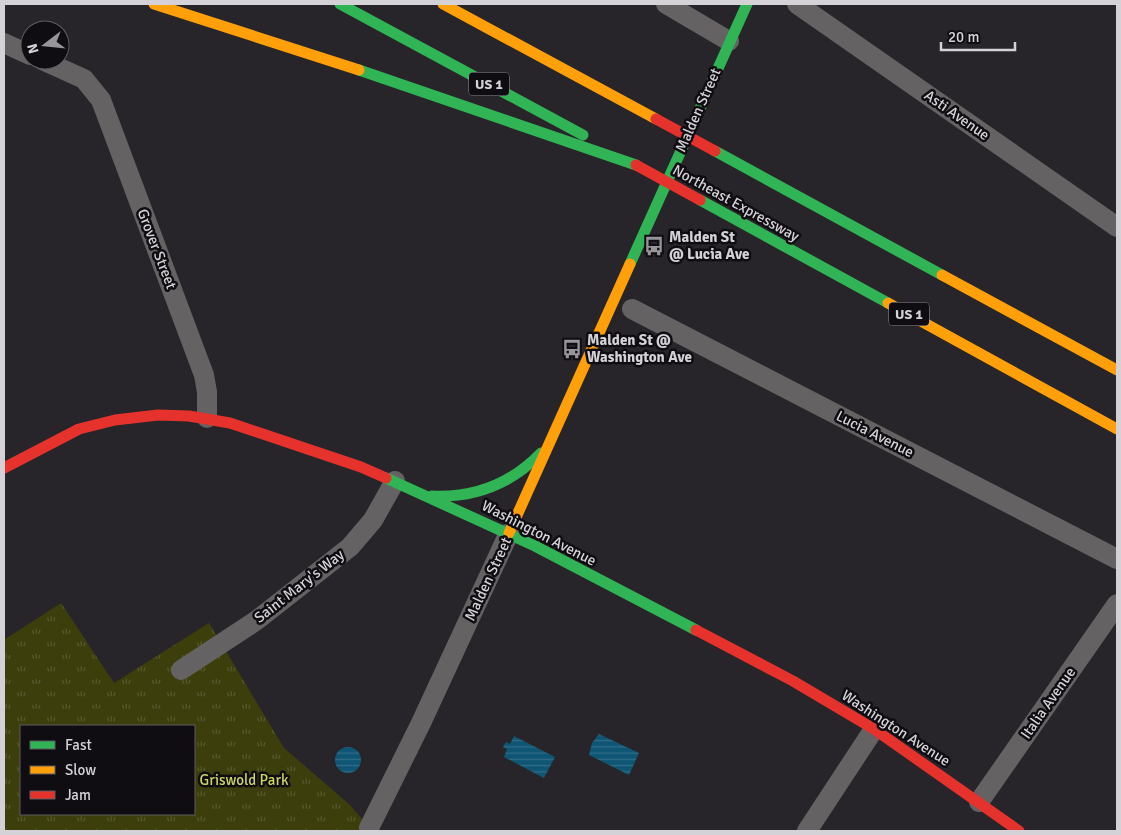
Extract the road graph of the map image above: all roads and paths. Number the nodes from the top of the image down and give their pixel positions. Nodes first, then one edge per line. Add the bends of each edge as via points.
1 (154, 4) edge
2 (340, 4) edge
3 (443, 4) edge
4 (666, 4) edge
5 (747, 4) edge
6 (797, 4) edge
7 (730, 41) junction
8 (4, 43) edge
9 (20, 50) edge
10 (65, 70) edge
11 (636, 165) junction
12 (1117, 227) edge
13 (614, 300) junction
14 (632, 309) joint
15 (1117, 370) edge
16 (206, 418) junction
17 (1117, 429) edge
18 (549, 444) junction
19 (4, 468) edge
20 (395, 481) junction
21 (426, 495) junction
22 (508, 533) junction
23 (1117, 560) edge
24 (1117, 604) edge
25 (181, 670) dead end
26 (874, 729) junction
27 (979, 802) junction
28 (369, 828) dead end
29 (807, 831) edge
30 (1020, 831) edge

1 - 11 main road via 279,42 520,128
2 - 11 main road, Northeast Expressway / US 1
3 - 15 main road, bridge
4 - 7 street
5 - 7 main road, Malden Street
6 - 12 street, Asti Avenue
7 - 13 main road, Malden Street
8 - 9 street
10 - 16 street, Grover Street via 91,85 104,108 201,366 207,392
11 - 17 main road, Northeast Expressway / US 1, bridge
13 - 14 main road
13 - 18 main road, Malden Street
14 - 23 street, Lucia Avenue
16 - 19 main road, Washington Avenue via 158,415 98,424 63,436
16 - 20 main road, Washington Avenue via 267,434
18 - 21 main road via 527,466 494,486 463,496
18 - 22 main road, Malden Street
20 - 21 main road, Washington Avenue
20 - 25 street, Saint Mary's Way via 373,520 350,547 257,620
21 - 22 main road, Washington Avenue
22 - 26 main road, Washington Avenue via 748,656
22 - 28 street, Malden Street via 421,724
24 - 27 street, Italia Avenue
26 - 27 main road, Washington Avenue
26 - 29 street
27 - 30 main road, Washington Avenue

